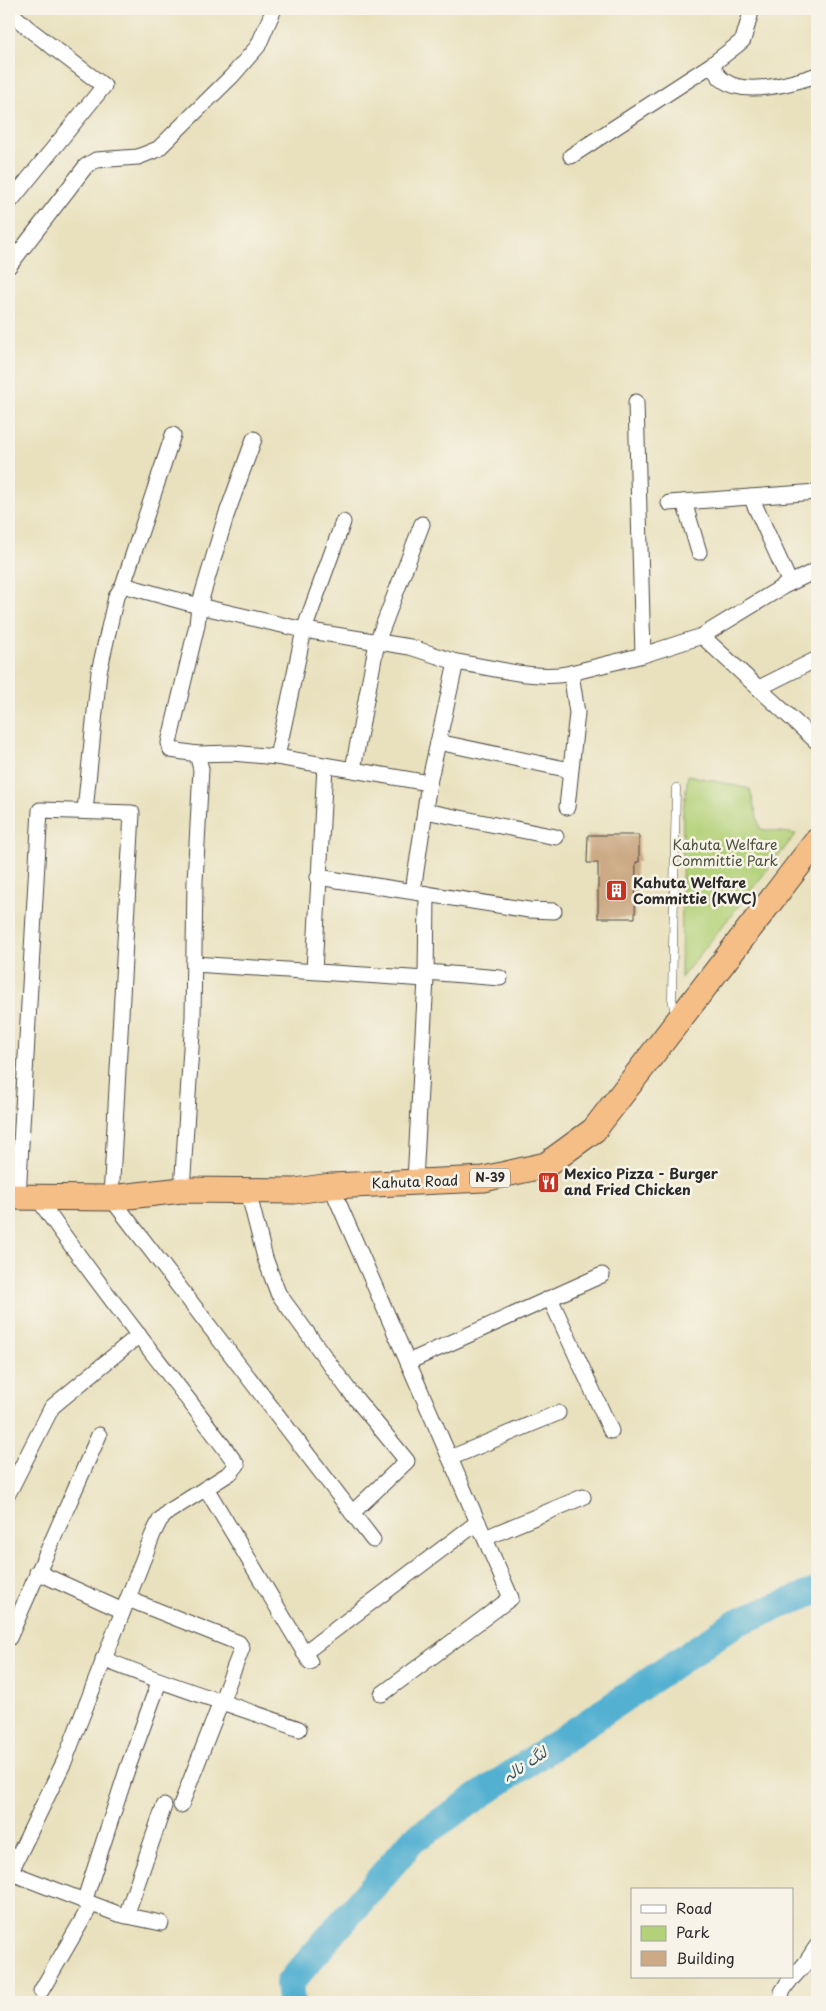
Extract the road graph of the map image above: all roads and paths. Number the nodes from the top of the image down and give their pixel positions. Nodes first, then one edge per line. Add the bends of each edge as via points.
1 (274, 9) edge
2 (749, 9) edge
3 (9, 12) edge
4 (711, 65) junction
5 (817, 75) edge
6 (571, 156) dead end
7 (9, 203) edge
8 (9, 266) edge
9 (636, 402) dead end
10 (173, 435) dead end
11 (254, 439) dead end
12 (817, 492) edge
13 (751, 497) junction
14 (684, 502) junction
15 (669, 503) dead end
16 (343, 522) dead end
17 (422, 524) dead end
18 (699, 552) dead end
19 (817, 570) edge
20 (790, 583) junction
21 (123, 585) junction
22 (199, 606) junction
23 (304, 630) junction
24 (702, 636) junction
25 (377, 642) junction
26 (643, 655) junction
27 (817, 659) edge
28 (456, 662) junction
29 (571, 673) junction
30 (758, 688) junction
31 (438, 742) junction
32 (817, 742) edge
33 (197, 754) junction
34 (277, 757) junction
35 (325, 766) junction
36 (353, 769) junction
37 (570, 770) junction
38 (429, 783) junction
39 (676, 788) dead end
40 (568, 807) dead end
41 (85, 811) junction
42 (425, 811) junction
43 (556, 837) dead end
44 (817, 841) edge
45 (318, 876) junction
46 (420, 893) junction
47 (554, 911) dead end
48 (194, 964) junction
49 (314, 971) junction
50 (426, 976) junction
51 (500, 978) dead end
52 (681, 1017) junction
53 (416, 1181) junction
54 (331, 1186) junction
55 (182, 1190) junction
56 (248, 1190) junction
57 (21, 1197) edge
58 (111, 1198) junction
59 (602, 1275) dead end
60 (550, 1298) junction
61 (139, 1335) junction
62 (408, 1362) junction
63 (558, 1413) dead end
64 (611, 1431) dead end
65 (99, 1435) dead end
66 (450, 1458) junction
67 (206, 1488) junction
68 (9, 1492) edge
69 (583, 1497) dead end
70 (352, 1513) junction
71 (478, 1522) junction
72 (485, 1538) junction
73 (373, 1540) dead end
74 (37, 1572) junction
75 (126, 1605) junction
76 (9, 1638) edge
77 (103, 1659) junction
78 (160, 1682) junction
79 (382, 1694) dead end
80 (222, 1701) junction
81 (299, 1728) dead end
82 (181, 1805) dead end
83 (164, 1806) dead end
84 (10, 1872) edge
85 (87, 1903) junction
86 (126, 1916) junction
87 (161, 1923) dead end
88 (817, 1946) edge
89 (794, 1976) edge
90 (792, 1978) edge
91 (41, 1991) dead end
92 (781, 2002) edge

1 - 8 street via 258,46 158,149 138,157 96,160 86,166
2 - 4 street via 743,40
3 - 7 street via 104,86
4 - 5 street via 722,80 742,88 759,88
4 - 6 street
9 - 26 street
10 - 21 street
11 - 22 street via 226,516
12 - 13 street
13 - 14 street
13 - 20 street
14 - 15 street
14 - 18 street
16 - 23 street
17 - 25 street
19 - 20 street
20 - 24 street
21 - 22 street
21 - 41 street via 116,597 99,672
22 - 23 street
22 - 33 street via 168,743 171,750
23 - 25 street
23 - 34 street
24 - 26 street
24 - 30 street
25 - 28 street via 410,647
25 - 36 street
26 - 29 street
27 - 30 street
28 - 29 street via 534,674 561,676
28 - 31 street
29 - 37 street via 577,713
30 - 32 street
31 - 37 street
31 - 38 street
33 - 34 street
33 - 48 street via 202,769
34 - 35 street
35 - 36 street
35 - 45 street
36 - 38 street
37 - 40 street
38 - 42 street
39 - 52 lane via 672,998 674,1009
41 - 57 street via 40,810
41 - 58 street via 132,813
42 - 43 street
42 - 46 street
44 - 52 highway, Kahuta Road / N-39
45 - 46 street
45 - 49 street
46 - 47 street
46 - 50 street
48 - 49 street
48 - 55 street
49 - 50 street
50 - 51 street
50 - 53 street
52 - 53 highway, Kahuta Road / N-39 via 594,1130 546,1165 484,1179
53 - 54 highway, Kahuta Road / N-39
54 - 56 highway, Kahuta Road / N-39 via 295,1191
54 - 62 street
55 - 56 highway, Kahuta Road / N-39
55 - 58 highway, Kahuta Road / N-39
56 - 70 street via 265,1258 278,1293 348,1389 407,1461
57 - 58 highway, Kahuta Road / N-39
57 - 61 street via 66,1240
58 - 70 street
59 - 60 street
60 - 62 street
60 - 64 street
61 - 67 street via 238,1465
61 - 68 street via 52,1407
62 - 66 street
63 - 66 street
65 - 74 street
66 - 71 street
67 - 71 street via 307,1657
67 - 75 street via 160,1520
69 - 72 street
70 - 73 street
71 - 72 street
72 - 79 street via 511,1598
74 - 75 street
74 - 76 street
75 - 77 street
75 - 80 street via 239,1643 242,1648
77 - 78 street
77 - 84 street via 64,1762
78 - 80 street
78 - 85 street via 128,1767
80 - 81 street
80 - 82 street
83 - 86 street
84 - 85 street
85 - 86 street
85 - 91 street
86 - 87 street
88 - 89 street
90 - 92 street via 782,1992

